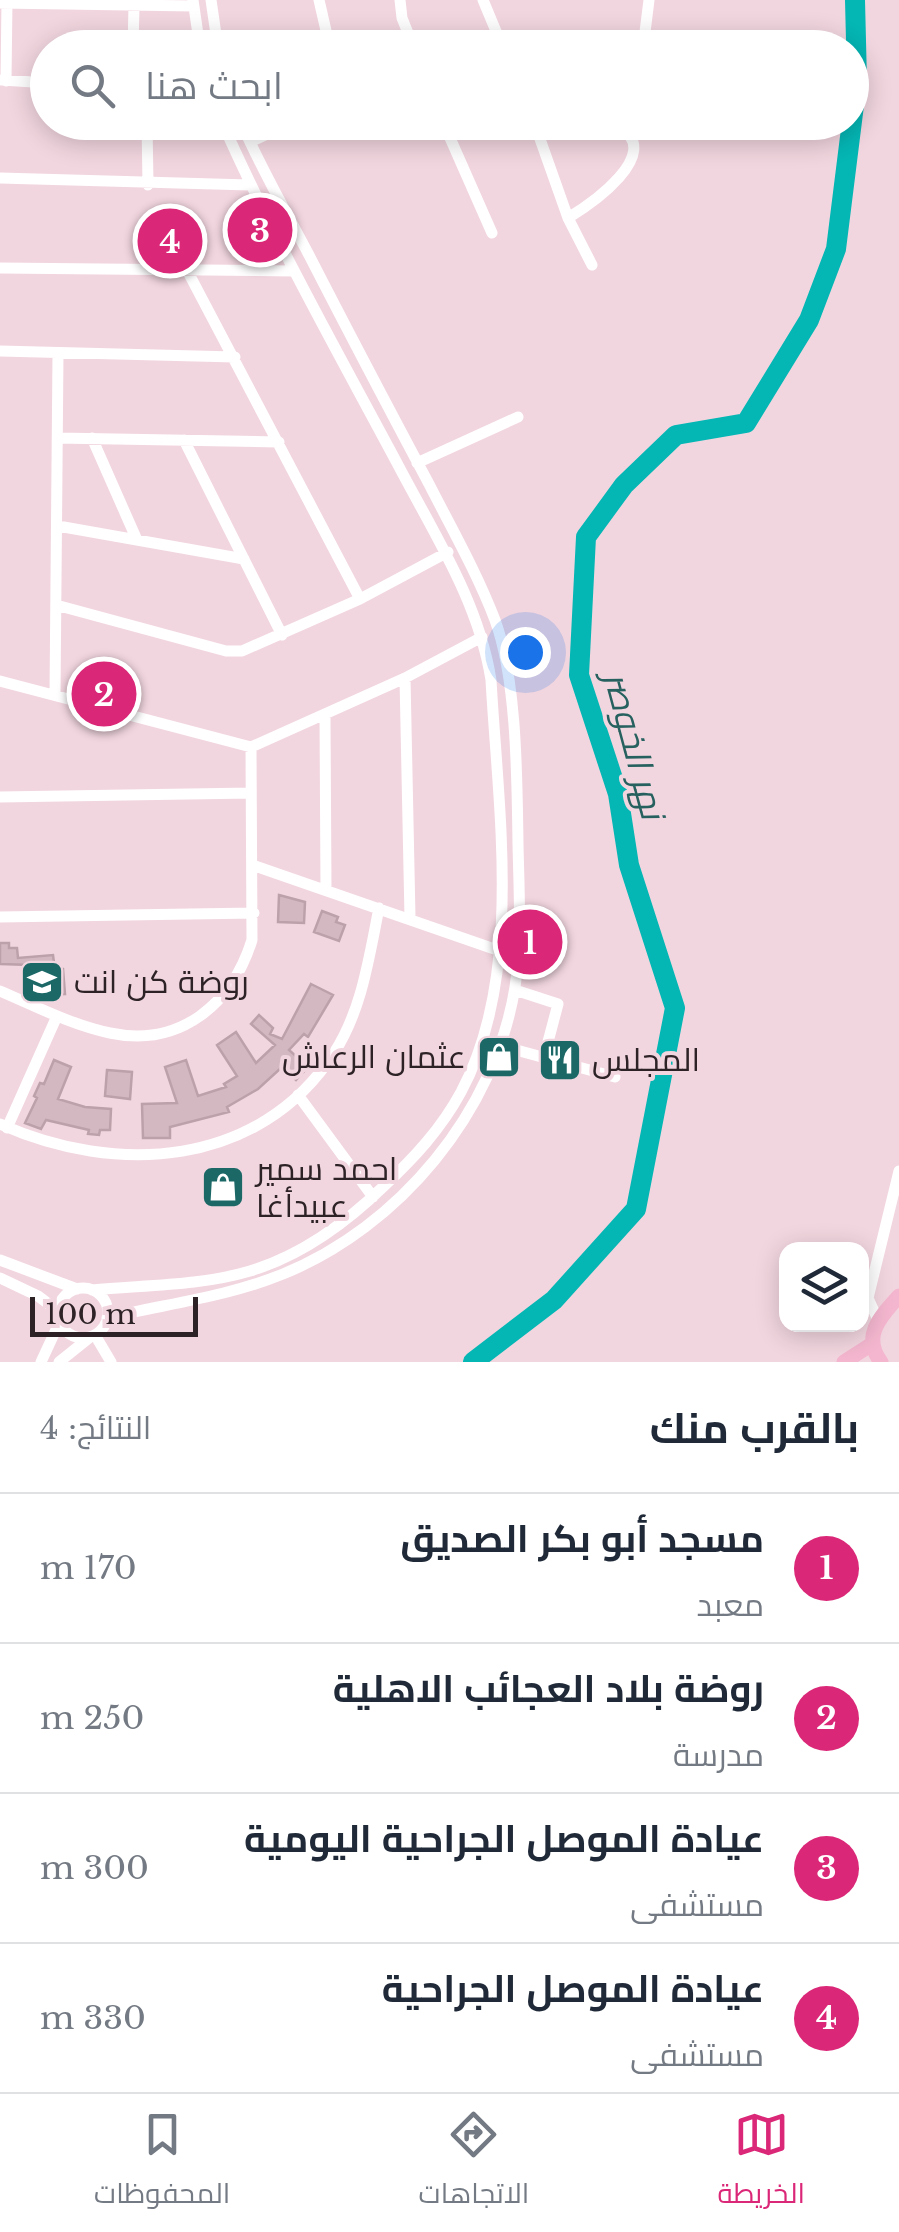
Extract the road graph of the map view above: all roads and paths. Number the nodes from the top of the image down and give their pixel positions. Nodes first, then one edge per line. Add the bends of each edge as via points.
1 (212, 0) edge
2 (319, 0) edge
3 (400, 0) edge
4 (483, 0) edge
5 (650, 0) edge
6 (4, 2) edge
7 (193, 3) edge
8 (134, 6) junction
9 (133, 30) edge
10 (197, 30) edge
11 (216, 30) edge
12 (326, 30) edge
13 (407, 30) edge
14 (496, 30) edge
15 (646, 30) edge
16 (3, 80) edge
17 (30, 82) edge
18 (147, 140) edge
19 (230, 140) edge
20 (254, 140) edge
21 (450, 140) edge
22 (540, 140) edge
23 (634, 140) edge
24 (250, 142) joint
25 (0, 178) edge
26 (148, 184) junction
27 (250, 186) junction
28 (568, 218) junction
29 (492, 234) dead end
30 (592, 265) dead end
31 (0, 268) edge
32 (294, 271) junction
33 (188, 272) junction
34 (0, 350) edge
35 (58, 353) junction
36 (235, 357) junction
37 (518, 417) dead end
38 (58, 438) junction
39 (92, 438) junction
40 (184, 440) junction
41 (279, 442) junction
42 (418, 463) junction
43 (58, 526) junction
44 (137, 540) junction
45 (460, 545) junction
46 (445, 554) junction
47 (244, 559) junction
48 (360, 599) junction
49 (56, 605) junction
50 (282, 635) junction
51 (482, 636) junction
52 (405, 678) junction
53 (0, 682) edge
54 (55, 695) junction
55 (324, 715) junction
56 (251, 748) junction
57 (251, 794) junction
58 (0, 797) edge
59 (518, 825) junction
60 (498, 826) junction
61 (252, 865) junction
62 (326, 889) junction
63 (379, 908) junction
64 (254, 913) junction
65 (0, 916) edge
66 (410, 917) junction
67 (500, 951) junction
68 (0, 990) edge
69 (514, 990) junction
70 (56, 1016) junction
71 (498, 1045) junction
72 (544, 1058) junction
73 (614, 1078) dead end
74 (298, 1094) junction
75 (4, 1126) edge
76 (899, 1172) edge
77 (373, 1197) junction
78 (0, 1260) edge
79 (0, 1278) edge
80 (137, 1286) junction
81 (76, 1289) junction
82 (92, 1290) junction
83 (899, 1296) edge
84 (142, 1310) junction
85 (59, 1316) junction
86 (107, 1318) junction
87 (878, 1320) junction
88 (92, 1336) junction
89 (872, 1344) junction
90 (40, 1362) edge
91 (59, 1362) edge
92 (111, 1362) edge
93 (844, 1362) edge
94 (881, 1362) edge

1 - 11 street
2 - 12 street
3 - 13 street
4 - 14 street
5 - 15 street
6 - 8 street
6 - 16 street
7 - 8 street
7 - 10 street
8 - 9 street
16 - 17 street
18 - 26 street
19 - 27 street
20 - 24 street
21 - 29 street
22 - 28 street
23 - 28 street via 612,186
24 - 42 street
25 - 26 street
26 - 27 street
27 - 32 street
28 - 30 street
31 - 33 street
32 - 33 street
32 - 46 street
33 - 36 street
34 - 35 street
35 - 36 street
35 - 38 street
36 - 41 street
37 - 42 street
38 - 39 street
38 - 43 street
39 - 40 street
39 - 44 street
40 - 41 street
40 - 47 street
41 - 48 street
42 - 45 street
43 - 44 street
43 - 49 street
44 - 47 street
45 - 46 street
45 - 59 street via 506,656
46 - 48 street
46 - 51 street
47 - 50 street
48 - 50 street
49 - 50 street via 226,651
49 - 54 street
51 - 52 street
51 - 60 street via 491,680
52 - 55 street
52 - 66 street
53 - 54 street
54 - 56 street
55 - 56 street
55 - 62 street
56 - 57 street
57 - 58 street
57 - 61 street
59 - 60 street
59 - 69 street
60 - 67 street
61 - 62 street
61 - 64 street
62 - 63 street
63 - 66 street
63 - 74 street via 350,1021 316,1078
64 - 65 street
64 - 70 street via 244,966 230,990 188,1024 136,1036
66 - 67 street
67 - 77 street via 485,1032 460,1092 415,1157
68 - 70 street
69 - 71 street
69 - 72 street via 558,1004
70 - 75 street
71 - 72 street
71 - 84 street via 447,1144 407,1190 353,1235 256,1284
72 - 73 street
74 - 75 street via 229,1138 168,1155 87,1152
74 - 77 street
76 - 87 street via 868,1298
77 - 80 street via 325,1234 251,1271
78 - 81 street
79 - 85 street via 38,1296
80 - 82 street
80 - 84 street via 132,1298
81 - 82 street
81 - 85 street via 64,1298
82 - 86 street via 106,1304
83 - 87 main road
84 - 86 street
85 - 88 street via 68,1333
85 - 90 street
86 - 88 street
87 - 89 main road
88 - 91 street
88 - 92 street
89 - 93 main road
89 - 94 main road

